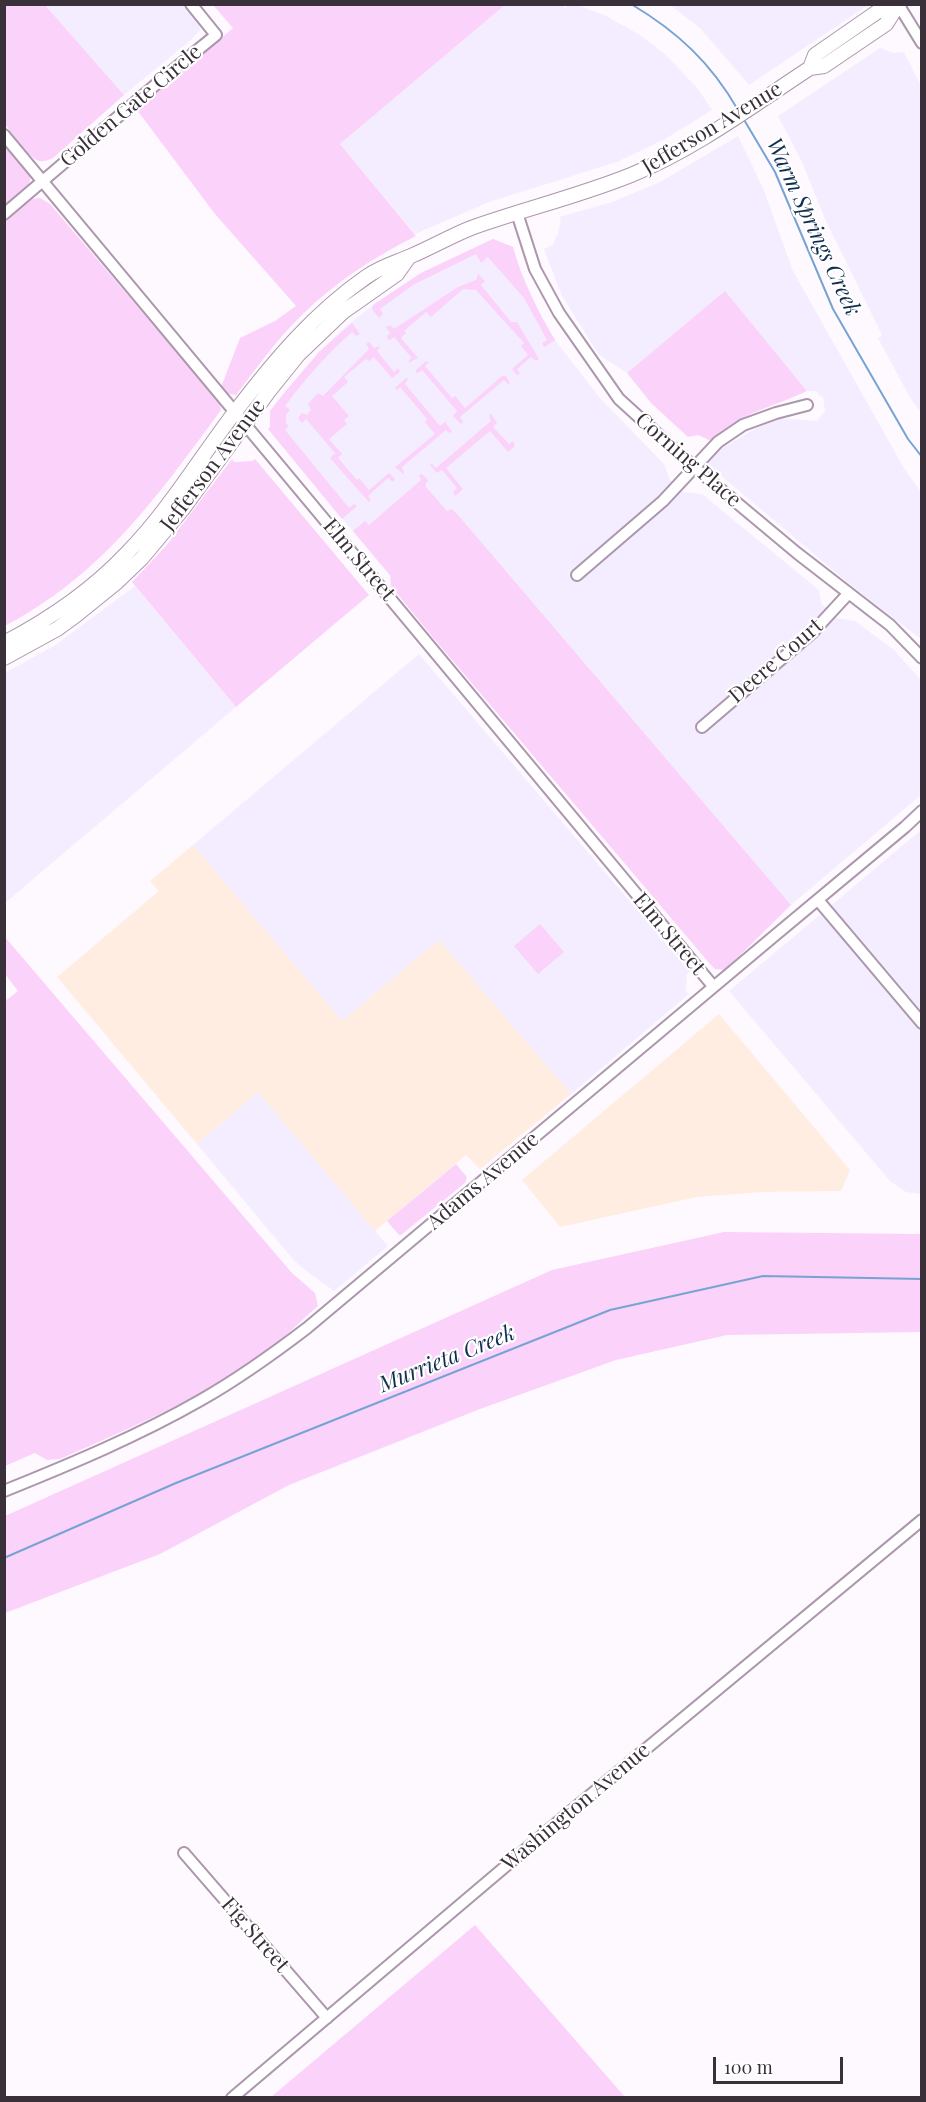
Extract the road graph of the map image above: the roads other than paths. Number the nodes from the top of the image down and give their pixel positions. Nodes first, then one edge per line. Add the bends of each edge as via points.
1 (191, 4) edge
2 (898, 5) edge
3 (921, 44) edge
4 (4, 135) edge
5 (43, 180) junction
6 (517, 213) junction
7 (4, 214) edge
8 (409, 257) junction
9 (807, 405) dead end
10 (235, 412) junction
11 (245, 425) junction
12 (694, 467) junction
13 (577, 575) dead end
14 (102, 578) junction
15 (848, 594) junction
16 (57, 629) junction
17 (4, 643) edge
18 (4, 658) edge
19 (921, 658) edge
20 (702, 727) dead end
21 (921, 812) edge
22 (818, 900) junction
23 (713, 986) junction
24 (921, 1023) edge
25 (4, 1491) edge
26 (921, 1520) edge
27 (184, 1853) dead end
28 (327, 2018) junction
29 (232, 2097) edge

1 - 5 street, Golden Gate Circle via 216,35
2 - 3 street
2 - 6 main road, Jefferson Avenue via 886,24 684,150 600,187
4 - 5 street, Elm Street
5 - 7 street
5 - 10 street, Elm Street
6 - 8 main road, Jefferson Avenue via 469,229
6 - 12 street, Corning Place via 535,270 559,313 619,399
8 - 10 main road, Jefferson Avenue via 388,263 334,301 300,333
8 - 11 main road, Jefferson Avenue via 397,274 343,312 298,355
9 - 12 street via 743,425 718,442
10 - 11 street, Elm Street
10 - 14 main road, Jefferson Avenue via 166,508
11 - 16 main road, Jefferson Avenue via 142,558
11 - 23 street, Elm Street
12 - 13 street via 663,501
12 - 15 street, Corning Place
14 - 16 main road via 88,596 56,623
14 - 17 main road, Jefferson Avenue via 77,599
15 - 19 street, Corning Place via 891,626
15 - 20 street, Deere Court via 812,633
16 - 18 main road, Jefferson Avenue
21 - 22 street, Adams Avenue
22 - 23 street, Adams Avenue
22 - 24 street
23 - 25 street, Adams Avenue via 265,1360 200,1401
26 - 28 street, Washington Avenue
27 - 28 street, Fig Street
28 - 29 street, Washington Avenue

